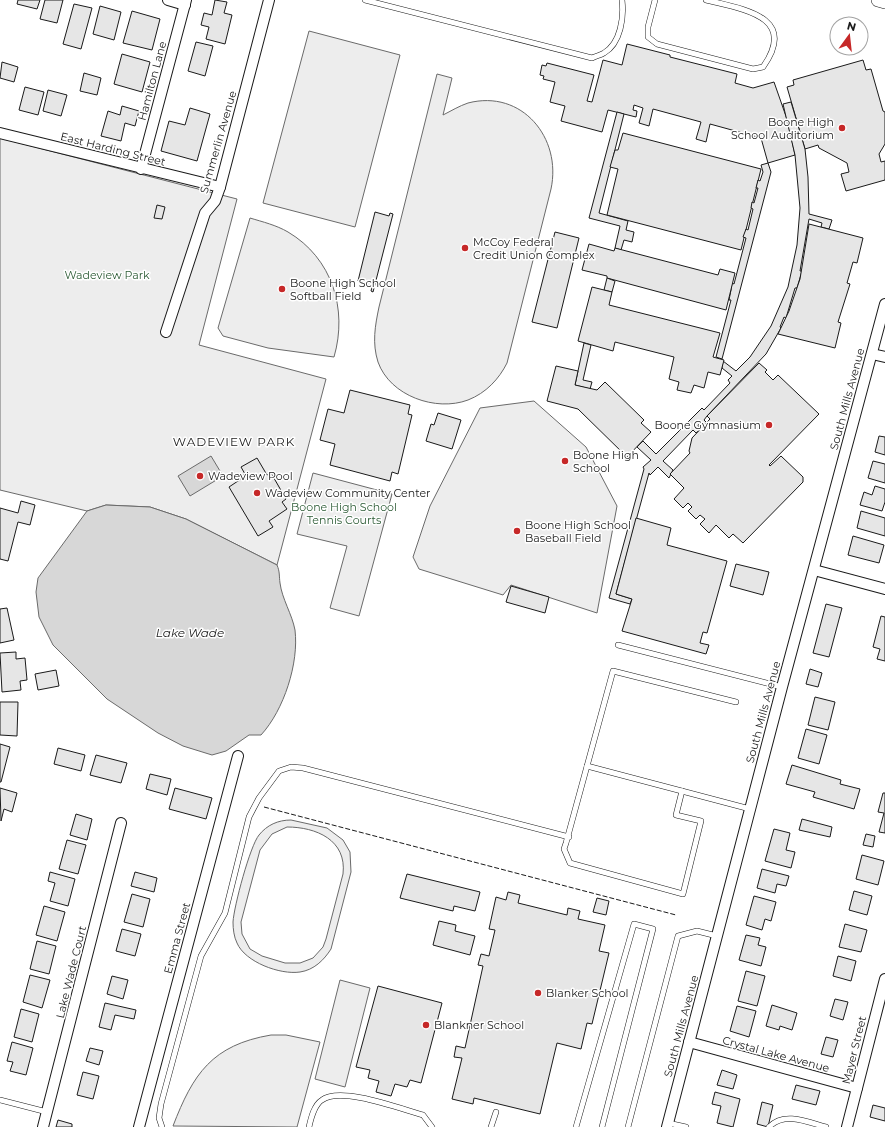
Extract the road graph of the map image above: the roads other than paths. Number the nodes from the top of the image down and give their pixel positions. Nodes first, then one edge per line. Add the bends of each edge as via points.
1 (168, 0) edge
2 (269, 0) edge
3 (365, 0) edge
4 (622, 0) edge
5 (655, 0) edge
6 (706, 0) edge
7 (878, 0) edge
8 (185, 2) edge
9 (885, 2) edge
10 (0, 133) edge
11 (141, 169) junction
12 (220, 187) junction
13 (885, 304) edge
14 (166, 332) dead end
15 (872, 354) junction
16 (885, 358) edge
17 (814, 570) junction
18 (885, 589) edge
19 (618, 645) dead end
20 (782, 687) junction
21 (736, 702) dead end
22 (238, 756) dead end
23 (587, 766) junction
24 (682, 792) junction
25 (750, 810) junction
26 (121, 823) dead end
27 (569, 837) junction
28 (717, 936) junction
29 (885, 979) edge
30 (689, 1042) junction
31 (857, 1088) junction
32 (0, 1100) edge
33 (47, 1112) junction
34 (496, 1112) dead end
35 (668, 1125) edge
36 (43, 1127) edge
37 (139, 1127) edge
38 (162, 1127) edge
39 (309, 1127) edge
40 (432, 1127) edge
41 (491, 1127) edge
42 (576, 1127) edge
43 (602, 1127) edge
44 (628, 1127) edge
45 (686, 1127) edge
46 (769, 1127) edge
47 (826, 1127) edge
48 (847, 1127) edge

1 - 8 street
2 - 12 street, Summerlin Avenue
3 - 4 lane via 592,58 605,52 618,36 623,10
5 - 6 lane via 648,36 657,44 753,69 763,67 768,60 775,35 771,26 763,17
7 - 9 street
8 - 11 street, Hamilton Lane
10 - 11 street, East Harding Street
11 - 12 street, East Harding Street
12 - 14 street, Summerlin Avenue via 215,200 205,213
13 - 15 street, South Mills Avenue
15 - 16 street
15 - 17 street, South Mills Avenue
17 - 18 street
17 - 20 street, South Mills Avenue
19 - 20 lane
20 - 25 street, South Mills Avenue
21 - 23 lane via 613,671
22 - 37 street, Emma Street
23 - 24 lane
23 - 27 lane
24 - 25 lane
24 - 27 lane via 676,814 702,821 683,894 570,863 564,849
25 - 28 street, South Mills Avenue
26 - 33 street, Lake Wade Court
27 - 38 lane via 303,768 291,767 279,771 259,798 249,817 225,913 201,956 161,1104 159,1118
28 - 30 street, South Mills Avenue
28 - 44 lane via 697,931 678,936
29 - 31 street, Mayer Street
30 - 31 street, Crystal Lake Avenue
30 - 35 street, South Mills Avenue
31 - 48 street, Mayer Street
32 - 33 lane
33 - 36 street, Lake Wade Court
34 - 41 lane
35 - 45 lane
39 - 40 lane via 313,1112 321,1100 334,1095 353,1096 423,1115
42 - 43 lane via 634,924 653,929
46 - 47 lane via 774,1122 788,1118

